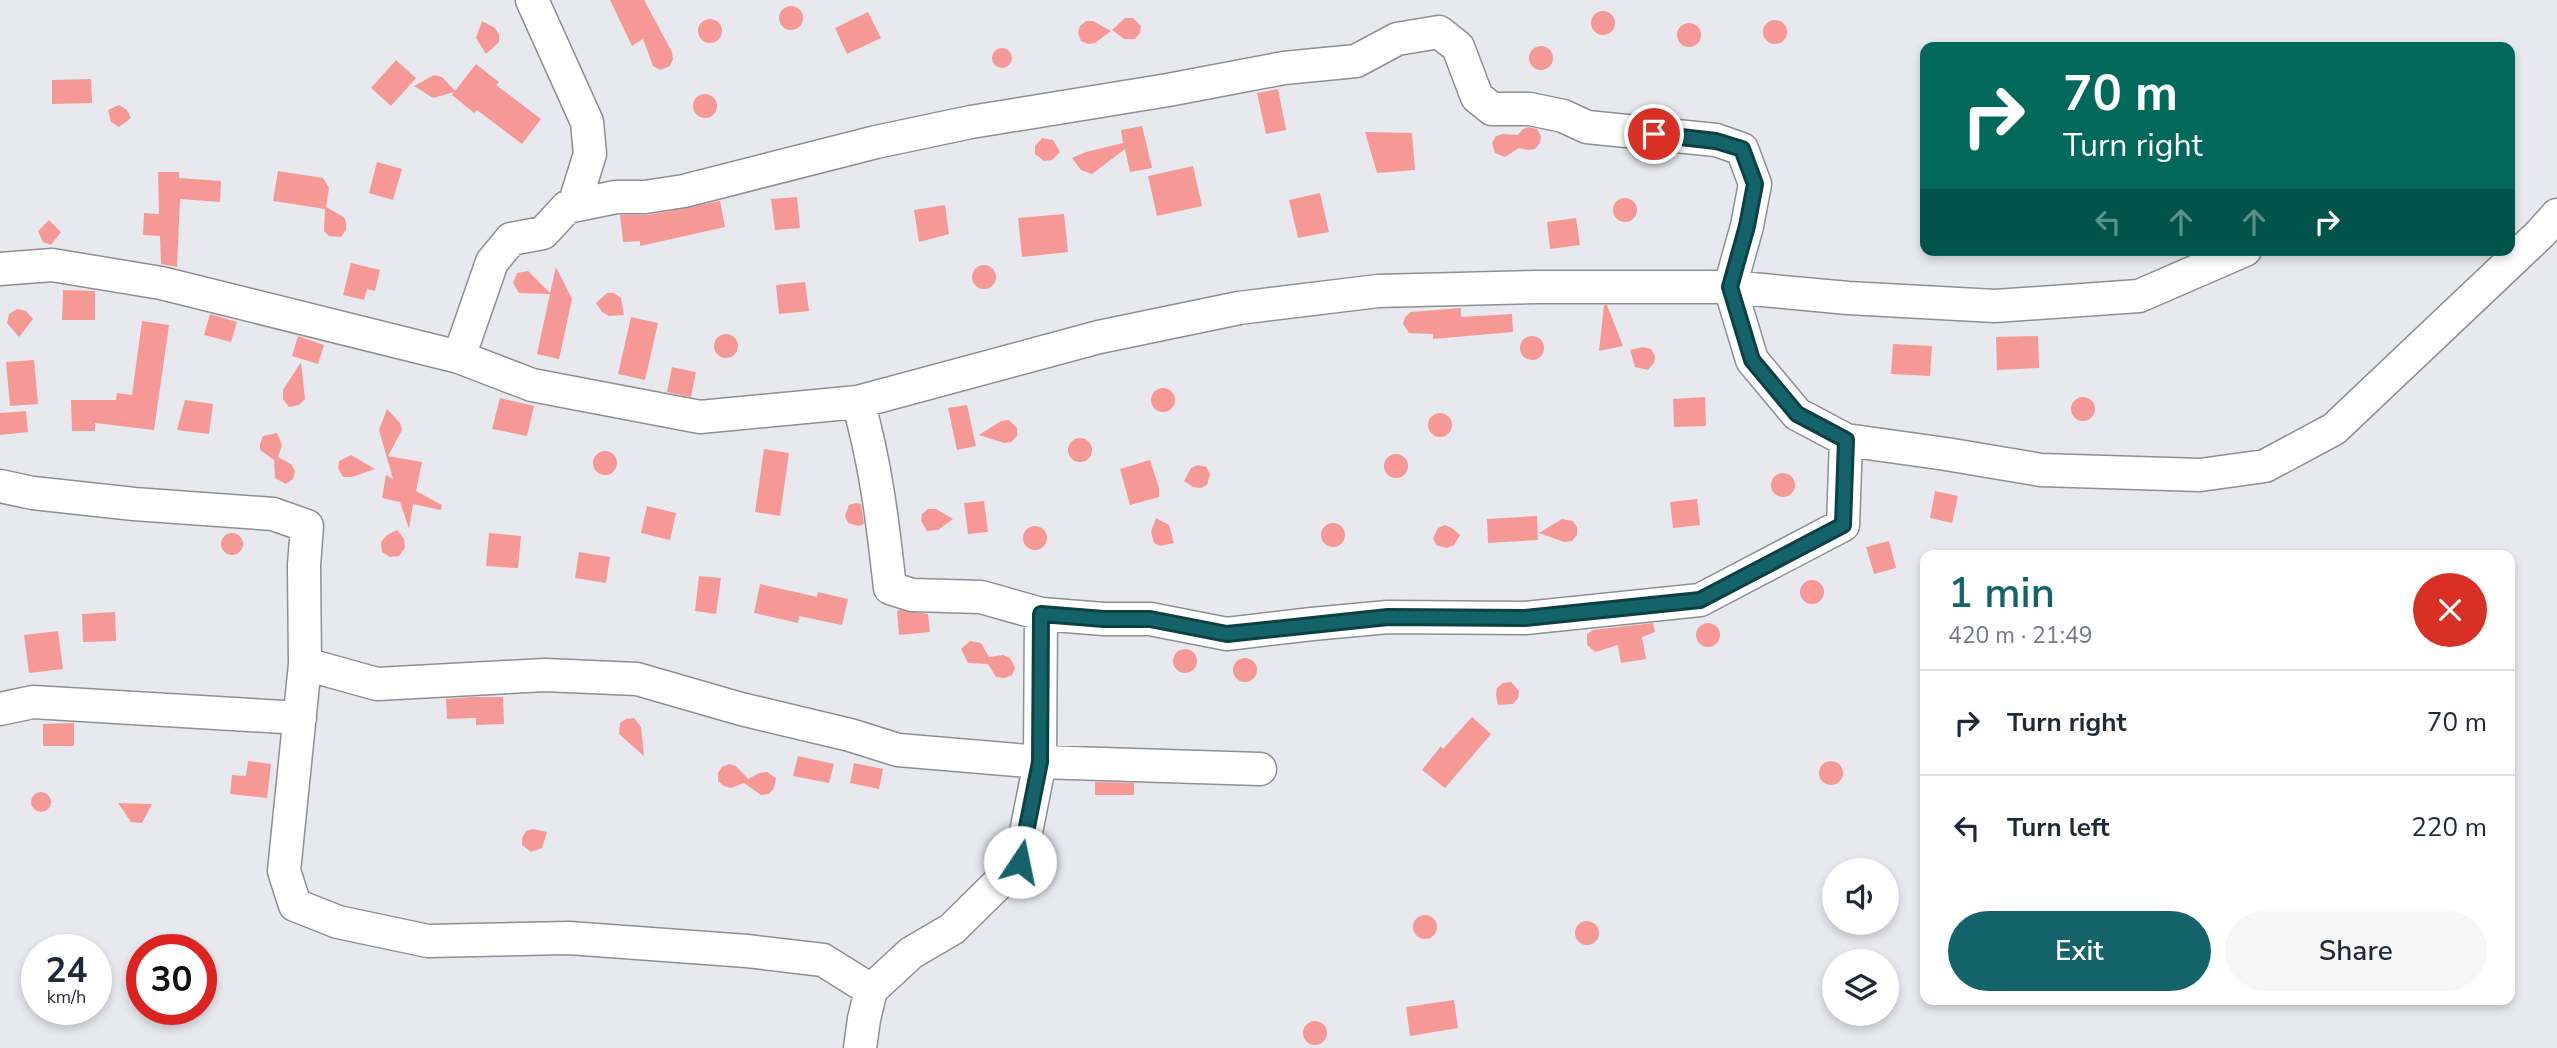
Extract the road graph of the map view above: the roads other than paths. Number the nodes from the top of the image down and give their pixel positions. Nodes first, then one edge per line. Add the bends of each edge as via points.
1 (532, 0) edge
2 (574, 205) junction
3 (2557, 215) edge
4 (2231, 256) edge
5 (0, 269) edge
6 (1730, 287) junction
7 (460, 357) junction
8 (858, 402) junction
9 (1846, 440) junction
10 (0, 486) edge
11 (1041, 614) junction
12 (305, 664) junction
13 (0, 709) edge
14 (300, 718) junction
15 (1040, 762) junction
16 (1260, 769) dead end
17 (871, 990) junction
18 (860, 1048) edge

1 - 2 street via 587,122 590,153
2 - 6 street via 684,191 971,122 1284,68 1356,61 1397,39 1439,32 1458,47 1477,97 1492,110 1530,109 1587,127 1716,141 1742,149 1755,184
2 - 7 street via 567,206 543,233 510,239 492,262
3 - 9 street via 2334,429 2265,466 2200,475 2041,470
4 - 6 street via 2139,296 1995,306
5 - 7 street via 52,265 161,283
6 - 8 street via 1378,291 1238,308 1099,337
6 - 9 street via 1752,360 1797,414
7 - 8 street via 531,385 700,417
8 - 11 street via 873,455 890,588 912,595 981,597
9 - 11 street via 1843,525 1700,600 1525,618 1388,617 1227,634 1150,619
10 - 12 street via 134,504 273,514 307,526
11 - 15 street
12 - 14 street
12 - 15 street via 377,684 545,676 637,678 898,750
13 - 14 street via 33,702
14 - 17 street via 284,871 295,905 338,922 428,941 569,939 823,960
15 - 16 street
15 - 17 street via 1020,862 952,929 911,953
17 - 18 street

